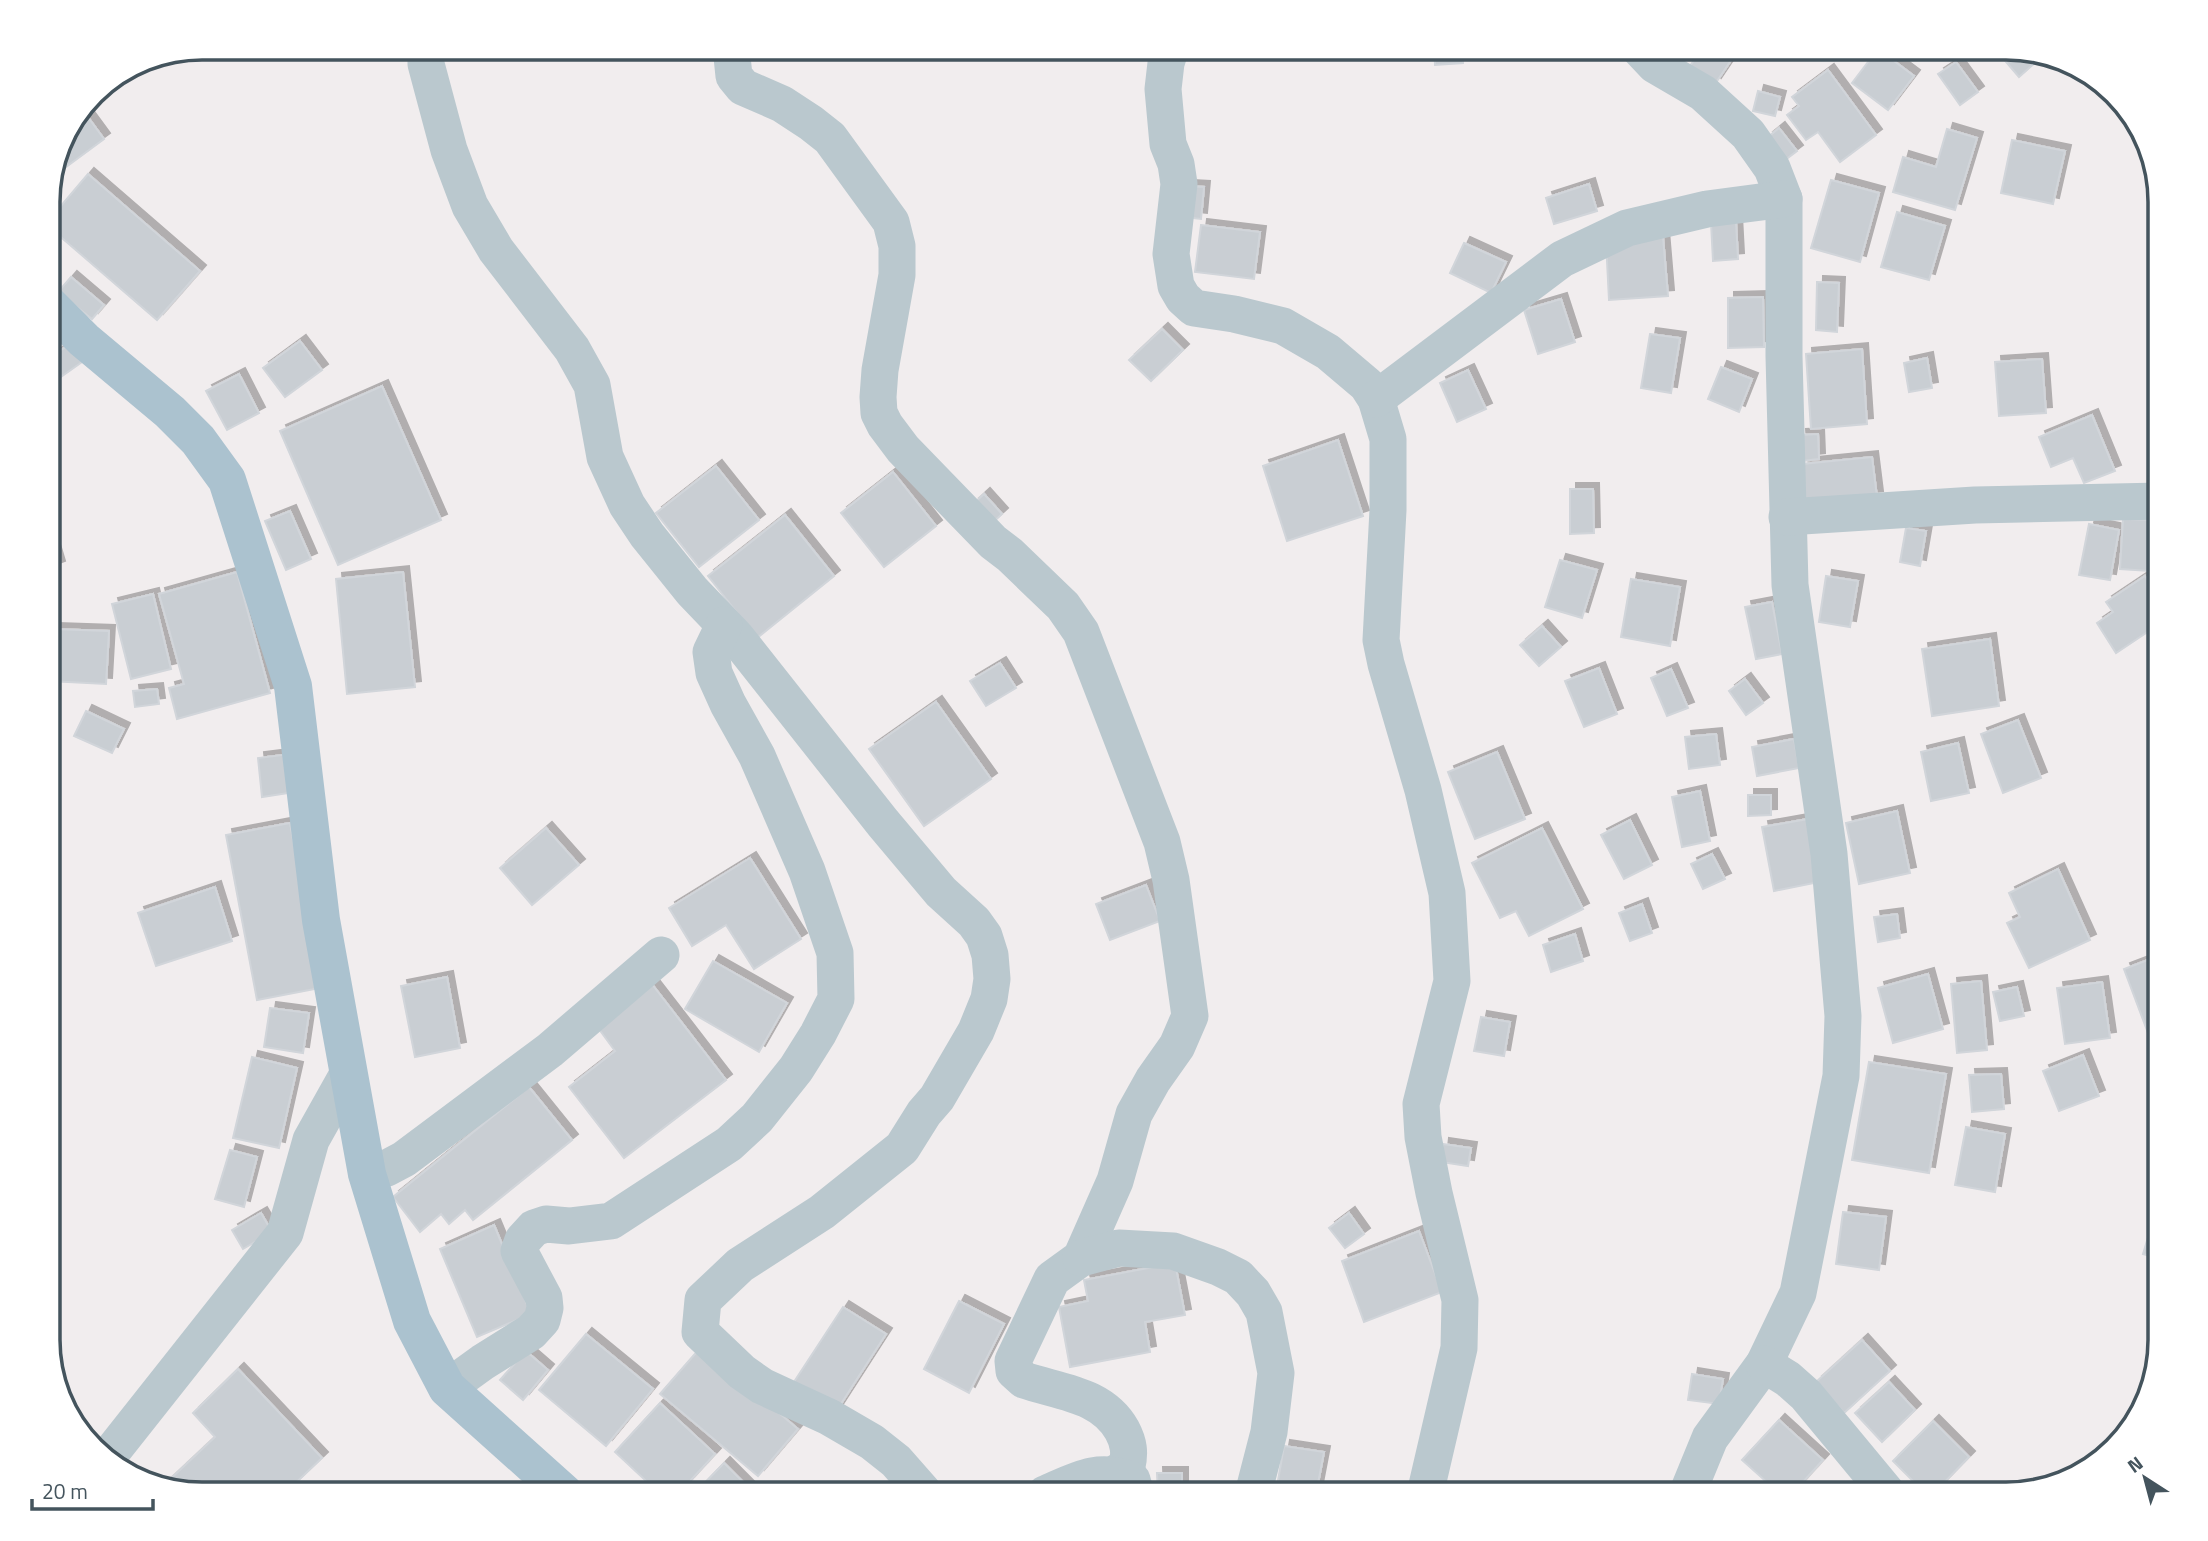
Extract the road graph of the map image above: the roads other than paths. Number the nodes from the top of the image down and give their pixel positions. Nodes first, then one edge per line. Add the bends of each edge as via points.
1 (426, 60) edge
2 (733, 60) edge
3 (1167, 60) edge
4 (1650, 60) edge
5 (1784, 199) junction
6 (60, 316) edge
7 (1376, 399) junction
8 (2148, 501) edge
9 (1787, 517) junction
10 (724, 625) junction
11 (661, 955) dead end
12 (348, 1074) junction
13 (367, 1174) junction
14 (1081, 1258) junction
15 (1764, 1364) junction
16 (447, 1388) junction
17 (113, 1450) edge
18 (552, 1482) edge
19 (915, 1482) edge
20 (1073, 1482) edge
21 (1113, 1482) edge
22 (1125, 1482) edge
23 (1255, 1482) edge
24 (1428, 1482) edge
25 (1692, 1482) edge
26 (1878, 1482) edge

1 - 10 street via 449,150 470,206 496,250 572,349 592,385 606,457 628,505 647,535
2 - 14 street via 734,76 743,87 782,104 830,138 891,222 897,275 880,370 879,413 903,449 993,542 1049,591 1081,632 1162,842 1190,1016 1177,1046 1134,1114 1115,1181
3 - 7 street via 1164,119 1179,184 1171,254 1179,292 1194,308 1283,326 1328,352 1367,385
4 - 5 street via 1703,93 1748,134 1772,168
5 - 7 street via 1707,209 1627,228 1562,259
5 - 9 street
6 - 12 main road via 170,412 227,480 293,686 321,920
7 - 24 street via 1388,439 1381,640 1447,893 1452,981 1421,1104 1423,1137 1460,1300 1459,1348
8 - 9 street via 1975,505
9 - 15 street via 1790,585 1829,854 1843,1016 1841,1076 1798,1293
10 - 16 street via 711,652 714,673 757,756 807,871 835,953 836,999 796,1069 757,1118 729,1144 611,1221 534,1228 519,1251 544,1298 542,1320
10 - 19 street via 941,892 974,922 990,955 989,999 976,1031 902,1148 822,1212 740,1265 703,1300 700,1332 742,1372 873,1442
11 - 13 street via 550,1049 404,1160
12 - 13 main road
12 - 17 street via 311,1140 285,1233
13 - 16 main road via 412,1321
14 - 22 street via 1052,1279 1013,1361 1014,1371 1024,1380 1098,1404 1117,1422 1130,1454
14 - 23 street via 1119,1248 1173,1251 1238,1277 1253,1293 1264,1312 1276,1373 1269,1432
15 - 25 street via 1710,1438
15 - 26 street via 1806,1395
16 - 18 main road
20 - 21 street via 1084,1477

